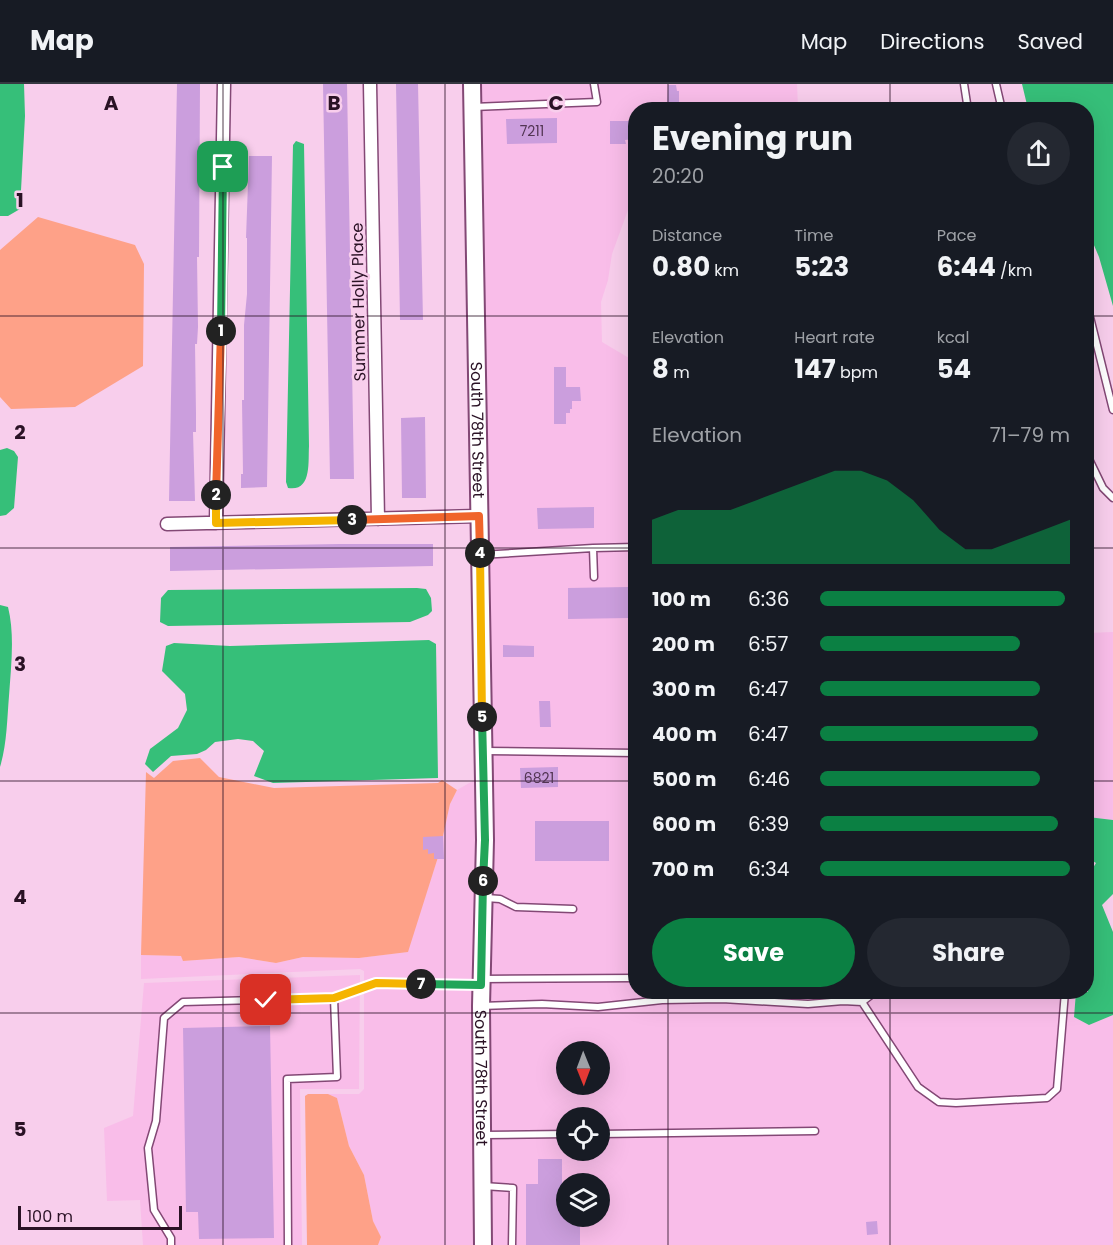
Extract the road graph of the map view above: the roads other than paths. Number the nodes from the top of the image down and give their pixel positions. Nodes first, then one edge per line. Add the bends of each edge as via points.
1 (224, 84) edge
2 (370, 84) edge
3 (472, 84) edge
4 (594, 84) edge
5 (963, 84) edge
6 (996, 84) edge
7 (966, 102) edge
8 (1000, 102) edge
9 (472, 107) junction
10 (1094, 333) edge
11 (1113, 410) edge
12 (1094, 469) edge
13 (1113, 498) edge
14 (479, 516) junction
15 (378, 519) junction
16 (216, 523) junction
17 (167, 524) dead end
18 (628, 547) edge
19 (593, 548) junction
20 (480, 555) junction
21 (594, 577) dead end
22 (483, 751) junction
23 (628, 753) edge
24 (483, 898) junction
25 (573, 909) dead end
26 (628, 978) edge
27 (481, 982) junction
28 (334, 998) junction
29 (866, 999) edge
30 (1064, 999) edge
31 (862, 1002) junction
32 (481, 1006) junction
33 (815, 1131) dead end
34 (556, 1134) edge
35 (610, 1134) edge
36 (482, 1135) junction
37 (482, 1186) junction
38 (171, 1245) edge
39 (288, 1245) edge
40 (483, 1245) edge
41 (512, 1245) edge

1 - 16 street
2 - 15 street, Summer Holly Place
3 - 9 street, South 78th Street
4 - 9 lane via 597,102
5 - 7 lane
6 - 8 lane
9 - 14 street, South 78th Street
10 - 11 lane
12 - 13 lane
14 - 15 street
14 - 20 street, South 78th Street
15 - 16 street
16 - 17 street
18 - 19 lane
19 - 20 lane
19 - 21 lane
20 - 22 street, South 78th Street
22 - 23 lane
22 - 24 street, South 78th Street
24 - 25 lane via 500,899 516,908
24 - 27 street, South 78th Street
26 - 27 lane
27 - 28 lane via 376,983
27 - 32 street, South 78th Street
28 - 38 lane via 183,1002 164,1018 156,1120 148,1148 154,1210 171,1238
28 - 39 lane via 337,1077 286,1079
29 - 31 lane
30 - 31 lane via 1057,1089 1047,1098 956,1103 939,1102 918,1087
31 - 32 lane via 808,1004 722,999 598,1007
32 - 36 street, South 78th Street
33 - 35 lane
34 - 36 lane
36 - 37 street, South 78th Street
37 - 40 street, South 78th Street
37 - 41 lane via 513,1188

